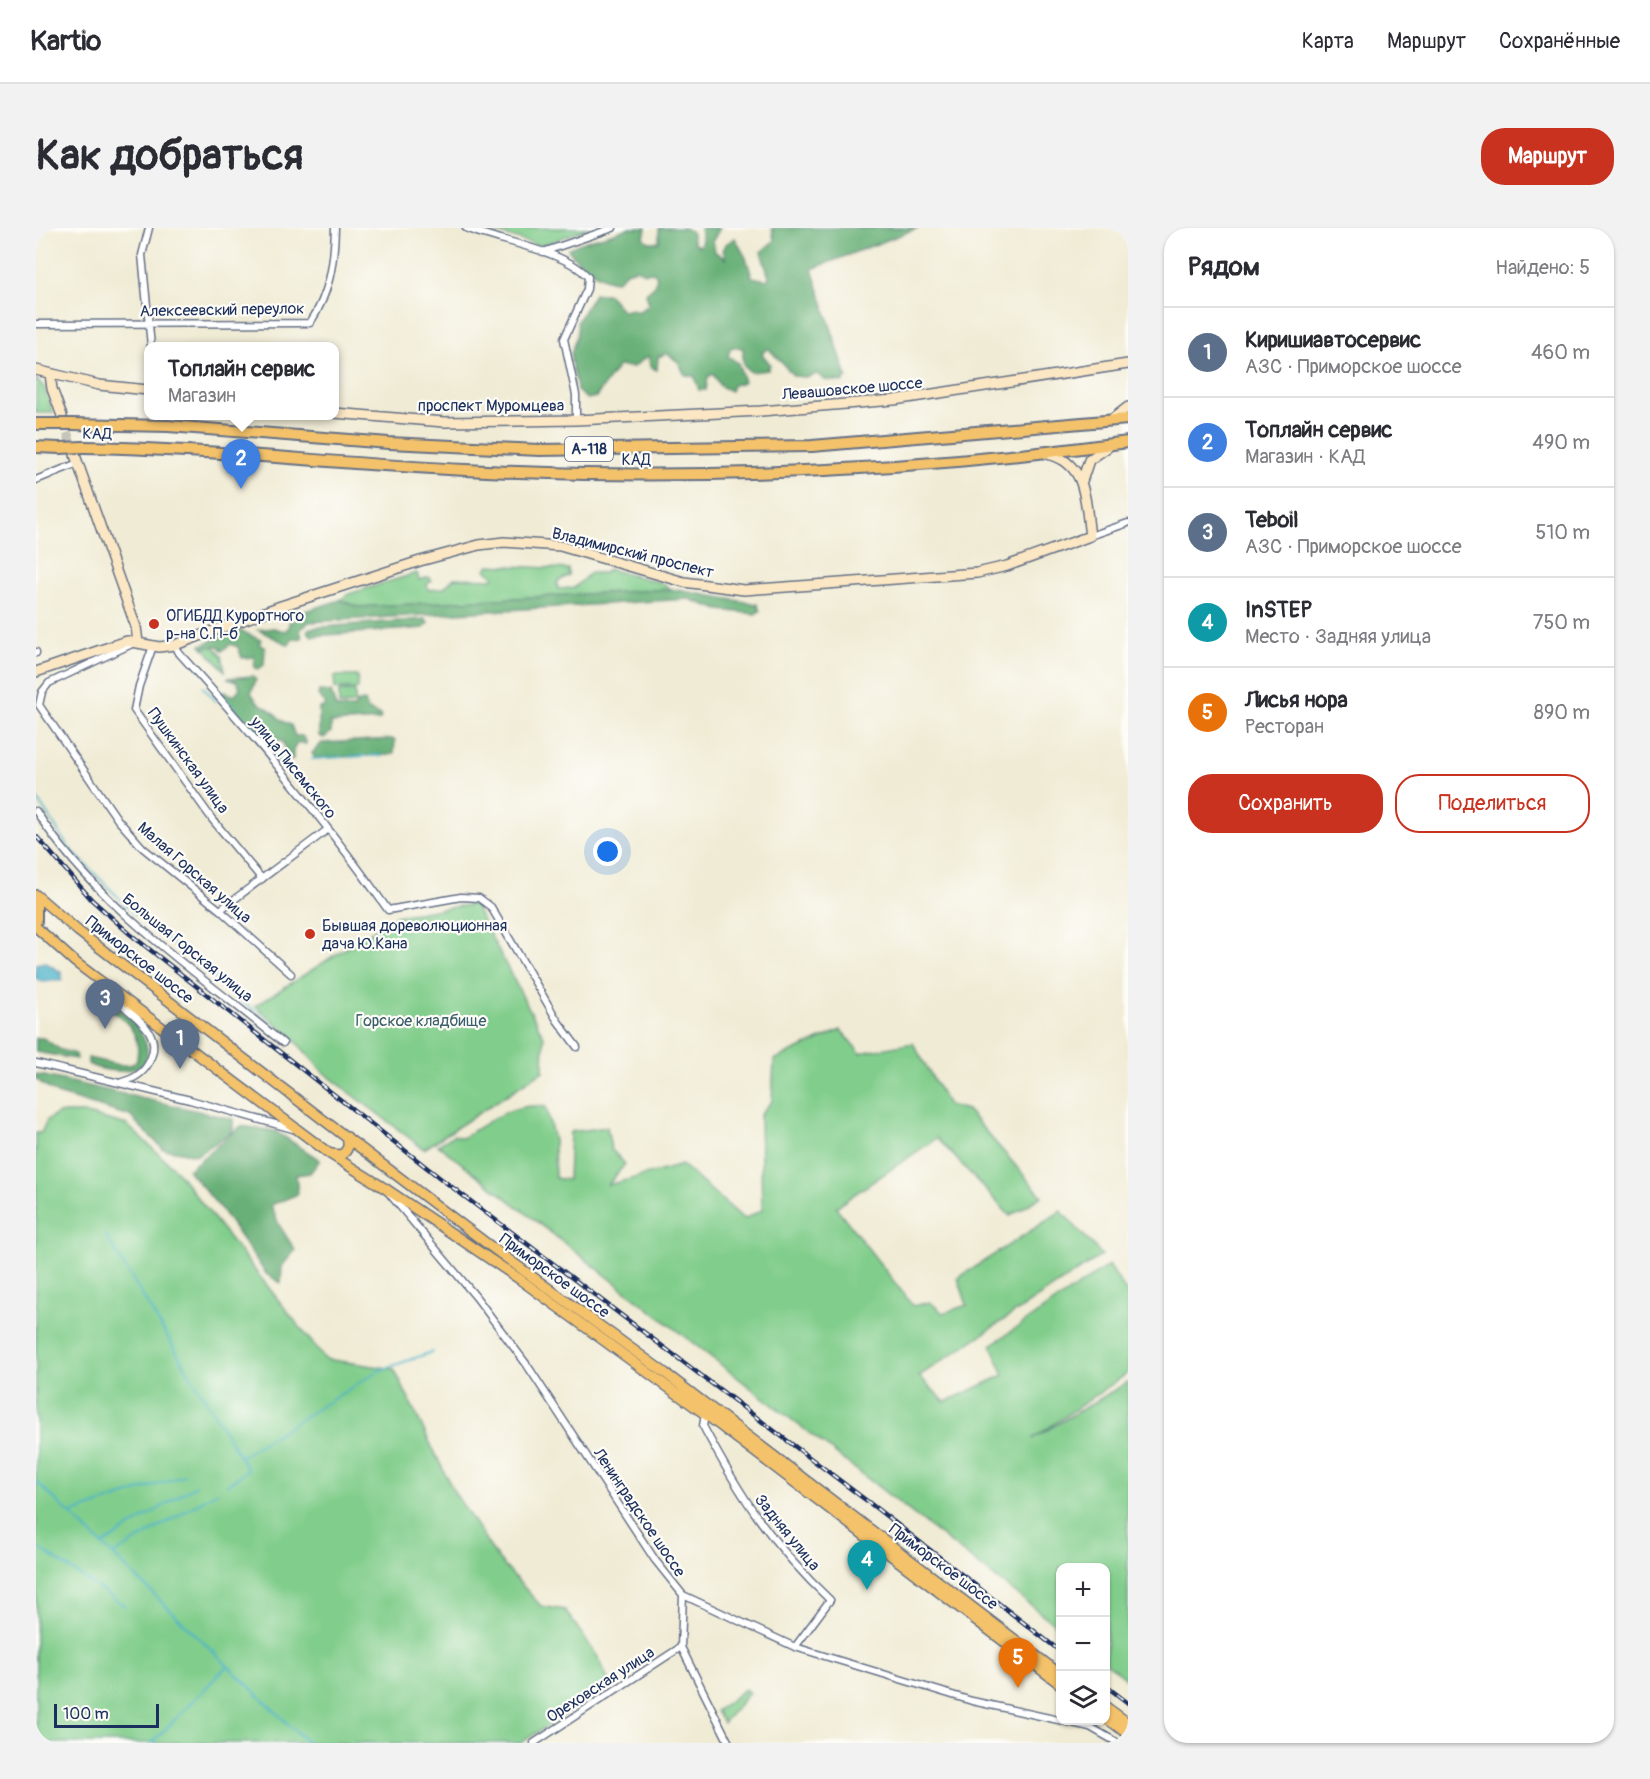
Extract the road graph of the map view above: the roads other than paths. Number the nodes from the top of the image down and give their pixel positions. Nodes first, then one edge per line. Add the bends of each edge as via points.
1 (149, 228) edge
2 (335, 228) edge
3 (466, 228) edge
4 (613, 228) edge
5 (543, 252) junction
6 (36, 324) edge
7 (150, 325) junction
8 (151, 342) edge
9 (1128, 364) edge
10 (36, 370) edge
11 (50, 374) junction
12 (144, 390) edge
13 (1128, 407) edge
14 (339, 413) edge
15 (1128, 419) edge
16 (576, 420) junction
17 (63, 421) junction
18 (1106, 422) junction
19 (36, 424) edge
20 (1128, 442) edge
21 (1115, 444) junction
22 (36, 447) edge
23 (1039, 452) junction
24 (79, 455) junction
25 (36, 480) edge
26 (1082, 481) junction
27 (1128, 523) edge
28 (1090, 536) junction
29 (138, 642) junction
30 (175, 645) junction
31 (153, 646) junction
32 (36, 672) edge
33 (36, 811) edge
34 (327, 830) junction
35 (262, 879) junction
36 (36, 896) edge
37 (220, 910) junction
38 (36, 921) edge
39 (36, 927) edge
40 (291, 974) dead end
41 (104, 984) junction
42 (283, 1043) dead end
43 (577, 1047) dead end
44 (36, 1063) edge
45 (118, 1082) junction
46 (299, 1131) junction
47 (347, 1137) junction
48 (330, 1154) junction
49 (386, 1189) junction
50 (705, 1414) junction
51 (684, 1595) junction
52 (681, 1647) junction
53 (795, 1647) junction
54 (1056, 1671) edge
55 (1056, 1681) edge
56 (1110, 1710) edge
57 (1110, 1721) edge
58 (1128, 1723) edge
59 (1128, 1734) edge
60 (534, 1743) edge
61 (729, 1743) edge
62 (1118, 1743) edge

1 - 7 street via 142,255
2 - 7 street, Алексеевский переулок via 334,268 319,310 310,323
3 - 5 street
4 - 5 street
5 - 16 street via 581,268 588,277 587,289 564,339 576,395
6 - 7 street, Алексеевский переулок
7 - 8 street
9 - 16 main road, Левашовское шоссе via 894,400
10 - 11 main road
11 - 12 main road
11 - 17 main road
13 - 18 main road
14 - 16 main road, проспект Муромцева via 444,423
15 - 18 highway, КАД / А-118
17 - 18 highway, КАД / А-118 via 540,450 812,446
17 - 19 highway, КАД / А-118
20 - 21 highway, КАД / А-118
21 - 23 highway, КАД / А-118
21 - 26 main road via 1093,454
22 - 24 highway, КАД / А-118, bridge via 60,447
23 - 24 highway, КАД / А-118 via 813,471 622,474 466,470 170,448
23 - 26 main road via 1069,462
24 - 25 street
24 - 29 main road
26 - 28 main road
27 - 28 street, Владимирский проспект
28 - 30 main road, Владимирский проспект via 977,573 744,590 684,582 560,546 504,542 420,561
29 - 31 main road, Владимирский проспект
29 - 32 main road, Владимирский проспект via 113,645
29 - 37 street, Малая Горская улица via 49,683 39,705 117,820 143,848
30 - 31 main road, Владимирский проспект
30 - 34 street, улица Писемского
31 - 35 street, Пушкинская улица via 134,710 212,819
33 - 42 street, Большая Горская улица via 64,852 128,919
34 - 35 street
34 - 43 street, улица Писемского via 388,910 461,897 479,898 491,907
35 - 37 street
36 - 38 highway
36 - 47 main road, Приморское шоссе
37 - 40 street, Малая Горская улица
39 - 41 main road, Приморское шоссе
41 - 45 street via 113,999 146,1025 154,1045 148,1065 136,1077
41 - 46 main road, Приморское шоссе
44 - 45 street
45 - 46 street
46 - 48 main road, Приморское шоссе
47 - 48 main road via 349,1144 344,1153
47 - 54 main road, Приморское шоссе
48 - 49 main road, Приморское шоссе
49 - 50 main road, Приморское шоссе via 518,1278
49 - 51 street, Ленинградское шоссе via 520,1356 655,1560
50 - 53 street, Задняя улица via 703,1426 757,1520 802,1574 830,1600
50 - 55 main road, Приморское шоссе
51 - 52 street
51 - 53 street, Ленинградское шоссе
52 - 60 street, Ореховская улица
52 - 61 street
53 - 62 street, Ленинградское шоссе via 972,1701 1090,1727
56 - 58 main road
57 - 59 main road

